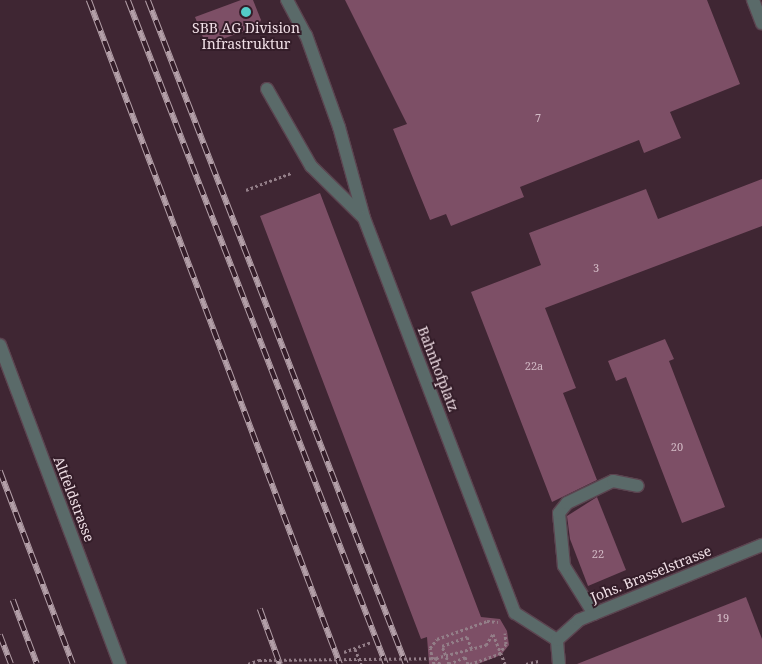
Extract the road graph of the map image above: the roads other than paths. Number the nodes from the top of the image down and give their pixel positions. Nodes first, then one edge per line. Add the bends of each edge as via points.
1 (287, 0) edge
2 (753, 0) edge
3 (762, 23) edge
4 (267, 89) dead end
5 (364, 218) junction
6 (0, 345) edge
7 (638, 486) dead end
8 (761, 548) edge
9 (594, 614) junction
10 (557, 640) junction
11 (120, 664) edge
12 (559, 664) edge

1 - 5 street via 306,35 336,118
2 - 3 street
4 - 5 street, Bahnhofplatz via 311,166
5 - 10 street, Bahnhofplatz via 515,613
6 - 11 street, Altfeldstrasse
7 - 9 street via 614,481 567,503 559,513 564,566
8 - 9 street, Johs. Brasselstrasse
9 - 10 street, Johs. Brasselstrasse via 567,628
10 - 12 street

